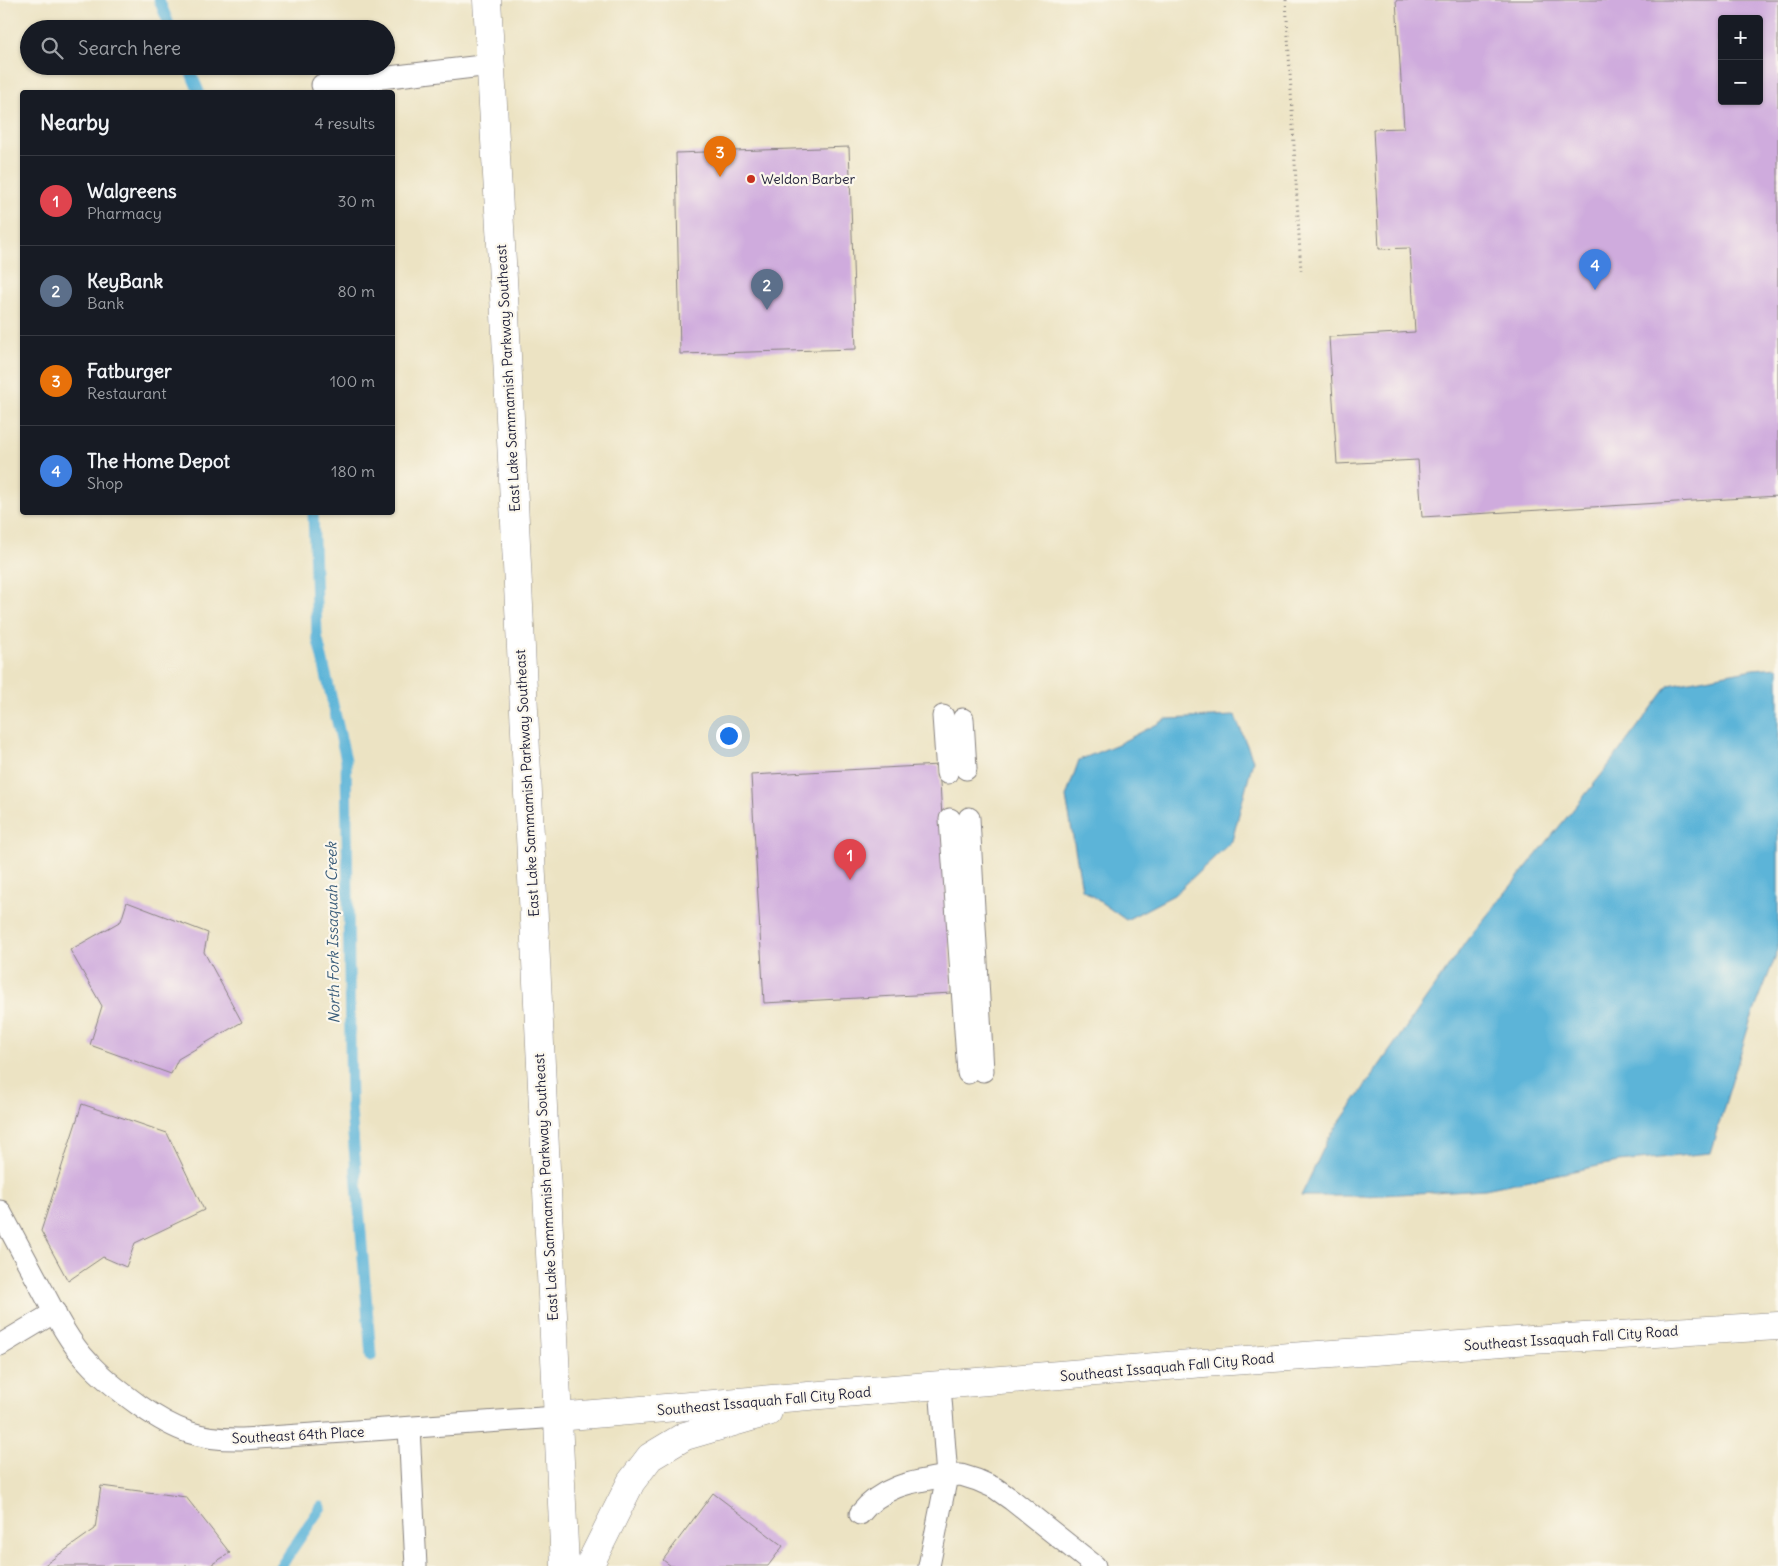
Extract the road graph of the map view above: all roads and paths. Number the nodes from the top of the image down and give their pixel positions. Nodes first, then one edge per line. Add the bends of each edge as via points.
1 (487, 0) edge
2 (1286, 0) edge
3 (490, 65) junction
4 (322, 85) dead end
5 (1301, 272) dead end
6 (953, 718) dead end
7 (957, 771) dead end
8 (959, 819) dead end
9 (975, 1072) dead end
10 (0, 1211) edge
11 (54, 1312) junction
12 (1778, 1326) edge
13 (0, 1345) edge
14 (940, 1386) junction
15 (824, 1396) junction
16 (557, 1417) junction
17 (409, 1428) junction
18 (946, 1476) junction
19 (860, 1514) dead end
20 (416, 1566) edge
21 (564, 1566) edge
22 (589, 1566) edge
23 (930, 1566) edge
24 (1095, 1566) edge

1 - 3 main road, East Lake Sammamish Parkway Southeast
2 - 5 path
3 - 4 lane
3 - 16 main road, East Lake Sammamish Parkway Southeast via 505,314
6 - 7 lane
8 - 9 lane
10 - 11 lane, Southeast 64th Place
11 - 13 lane
11 - 17 lane, Southeast 64th Place via 87,1362 106,1380 172,1426 198,1435 243,1439
12 - 14 main road, Southeast Issaquah Fall City Road via 1203,1363
14 - 15 main road, Southeast Issaquah Fall City Road
14 - 18 lane
15 - 16 main road, Southeast Issaquah Fall City Road
15 - 22 main road via 685,1436 650,1457 631,1482
16 - 17 lane, Southeast 64th Place
16 - 21 main road, East Lake Sammamish Parkway Southeast
17 - 20 lane
18 - 19 lane via 889,1490 876,1497
18 - 23 lane
18 - 24 lane via 961,1475 995,1488

